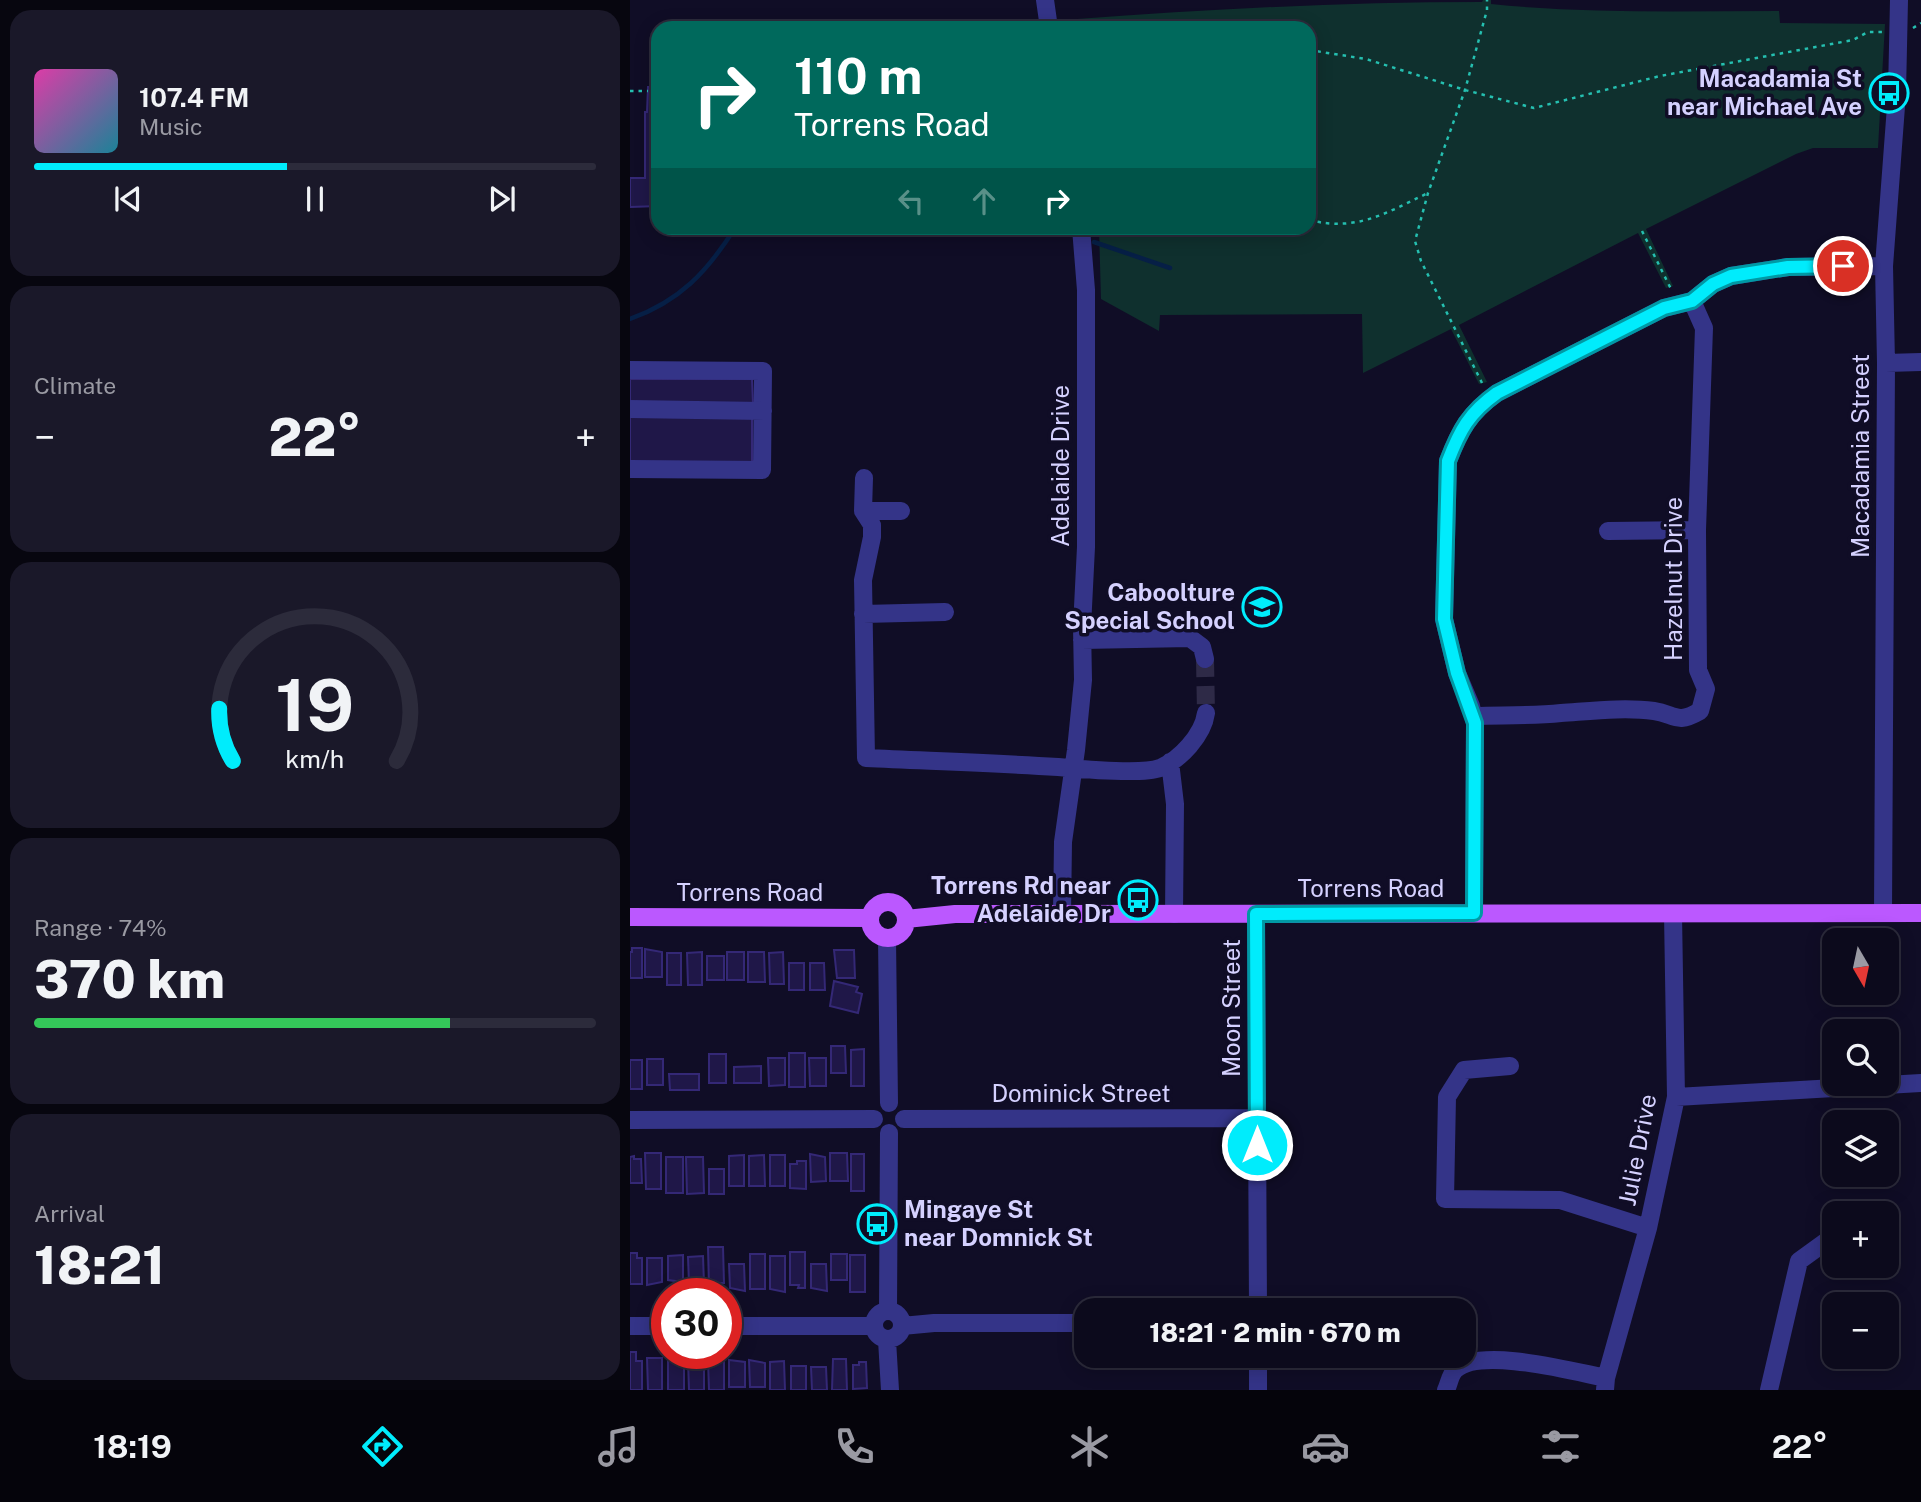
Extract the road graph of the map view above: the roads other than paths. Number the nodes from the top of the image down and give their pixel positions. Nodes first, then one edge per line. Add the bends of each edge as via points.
1 (1045, 0) edge
2 (1899, 0) edge
3 (1048, 21) edge
4 (1082, 235) edge
5 (1884, 265) junction
6 (1692, 301) junction
7 (1921, 362) edge
8 (1886, 363) junction
9 (630, 370) edge
10 (630, 410) edge
11 (763, 411) junction
12 (630, 469) edge
13 (864, 478) dead end
14 (863, 511) junction
15 (901, 511) dead end
16 (1697, 530) junction
17 (1608, 531) dead end
18 (945, 612) dead end
19 (863, 614) junction
20 (1082, 640) junction
21 (1205, 659) dead end
22 (1206, 713) tunnel mouth
23 (1474, 716) junction
24 (1170, 762) junction
25 (1074, 769) junction
26 (1474, 913) junction
27 (1883, 913) junction
28 (1062, 914) junction
29 (1174, 914) junction
30 (1256, 914) junction
31 (1921, 914) edge
32 (1673, 915) junction
33 (630, 917) edge
34 (870, 918) junction
35 (906, 919) junction
36 (887, 938) junction
37 (1510, 1066) dead end
38 (1921, 1083) edge
39 (1676, 1097) junction
40 (889, 1103) junction
41 (1257, 1118) junction
42 (874, 1119) junction
43 (904, 1119) junction
44 (630, 1120) edge
45 (889, 1133) junction
46 (1648, 1227) junction
47 (1822, 1244) edge
48 (1258, 1298) edge
49 (888, 1311) junction
50 (1074, 1323) edge
51 (630, 1326) edge
52 (651, 1326) edge
53 (742, 1326) edge
54 (873, 1326) junction
55 (902, 1326) junction
56 (887, 1340) junction
57 (1258, 1368) edge
58 (1606, 1384) edge
59 (890, 1390) edge
60 (1258, 1390) edge
61 (1446, 1390) edge
62 (1769, 1390) edge

1 - 3 street
2 - 5 street, Macadamia Street
4 - 20 street, Adelaide Drive via 1086,290
5 - 6 street via 1788,267 1731,276
5 - 8 street, Macadamia Street
6 - 16 street, Hazelnut Drive via 1704,328
6 - 23 street via 1664,308 1497,393 1477,407 1457,438 1448,461 1444,619 1457,673
7 - 8 street
8 - 27 street, Macadamia Street
9 - 11 street via 763,371
10 - 11 street
11 - 12 street via 762,470
13 - 14 street
14 - 15 street
14 - 19 street via 872,525 872,537 863,580
16 - 17 street
16 - 23 street, Hazelnut Drive via 1698,670 1706,688 1700,711 1674,718 1656,711
18 - 19 street
19 - 25 street via 866,758
20 - 21 street via 1191,638 1202,647
20 - 25 street, Adelaide Drive
22 - 24 street via 1199,734
23 - 26 street
24 - 25 street via 1145,770
24 - 29 street via 1175,804
25 - 28 street, Adelaide Drive via 1063,842
26 - 30 main road, Torrens Road
26 - 32 main road, Torrens Road
27 - 31 main road, Torrens Road
27 - 32 main road, Torrens Road
28 - 29 main road, Torrens Road
28 - 35 main road, Torrens Road
29 - 30 main road, Torrens Road
30 - 41 street, Moon Street
32 - 39 street, Julie Drive
33 - 34 main road, Torrens Road
34 - 35 main road via 875,907 886,902 901,909
34 - 36 main road via 876,934
35 - 36 main road via 898,934
36 - 40 street
37 - 46 street via 1464,1070 1447,1097 1445,1199 1560,1200
38 - 39 street
39 - 46 street, Julie Drive
40 - 42 street via 878,1108
40 - 43 street via 900,1108
41 - 43 street, Dominick Street
41 - 48 street, Moon Street
42 - 44 street
42 - 45 street via 878,1128
43 - 45 street via 900,1128
45 - 49 street
46 - 58 street, Julie Drive
47 - 62 street via 1799,1261
49 - 54 street via 879,1314
49 - 55 street via 898,1315
50 - 55 street
51 - 52 street
53 - 54 street
54 - 56 street via 877,1335
55 - 56 street via 897,1336
56 - 59 street
57 - 60 street
58 - 61 street via 1525,1362 1490,1360 1456,1369

